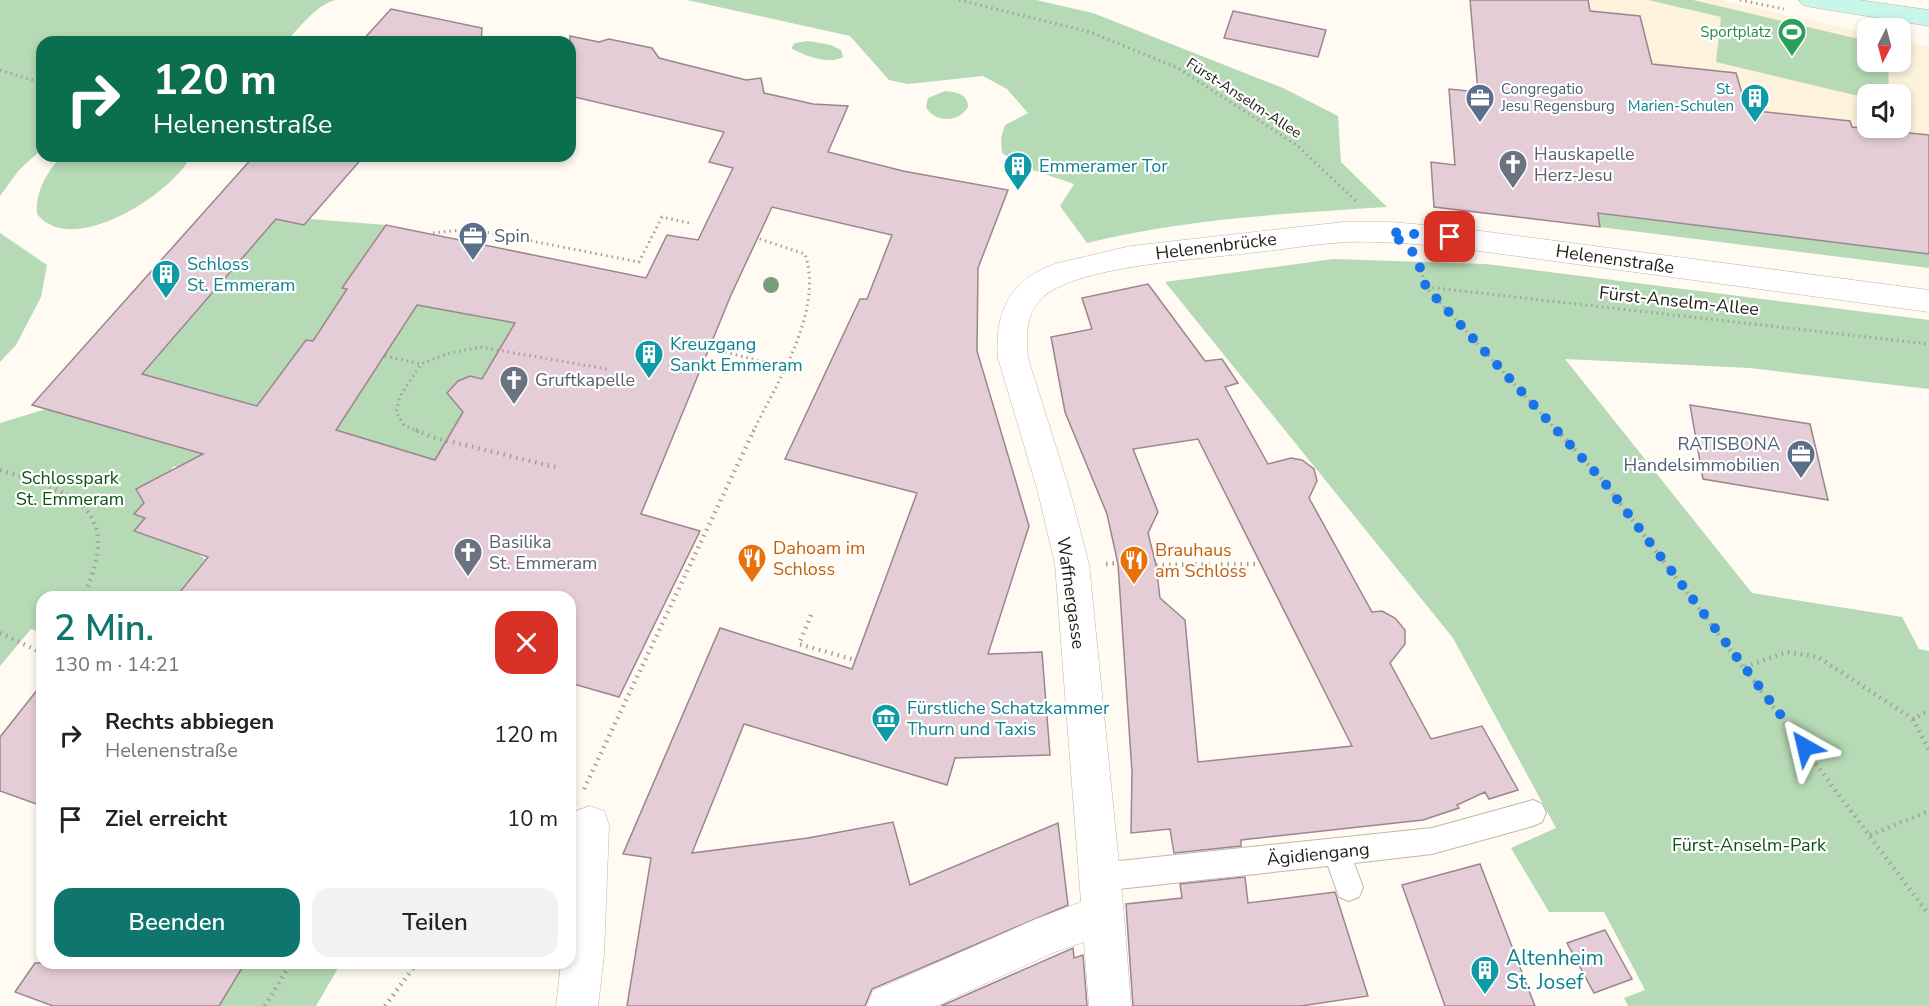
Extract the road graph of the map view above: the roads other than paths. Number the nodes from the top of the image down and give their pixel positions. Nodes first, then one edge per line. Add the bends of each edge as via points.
1 (1811, 0) edge
2 (1929, 18) edge
3 (1301, 236) joint
4 (1128, 257) joint
5 (1929, 301) edge
6 (585, 811) road end
7 (1533, 813) dead end
8 (1337, 852) junction
9 (1349, 887) dead end
10 (1102, 896) junction
11 (577, 1006) edge
12 (888, 1006) edge
13 (1110, 1006) edge

1 - 2 street
3 - 4 street, Helenenbrücke
3 - 5 street, Helenenstraße via 1390,232 1461,238
4 - 10 street, Waffnergasse via 1058,274 1032,290 1016,312 1011,335 1013,358 1054,492 1071,564
6 - 11 street via 584,955
7 - 8 lane, Ägidiengang via 1432,840
8 - 9 lane
8 - 10 lane, Ägidiengang
10 - 12 street via 1050,933
10 - 13 street, Waffnergasse

